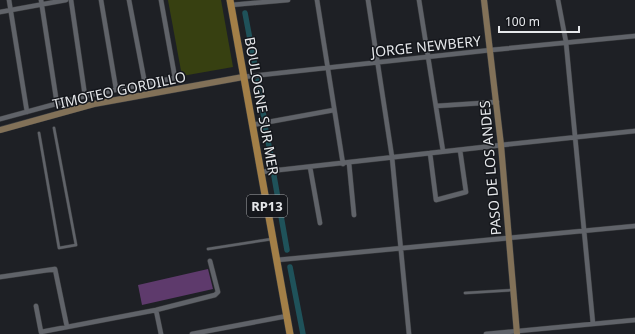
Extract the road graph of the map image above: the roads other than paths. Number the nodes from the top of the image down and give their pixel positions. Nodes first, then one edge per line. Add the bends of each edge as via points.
1 (9, 0) edge
2 (66, 0) edge
3 (71, 0) edge
4 (101, 0) edge
5 (130, 0) edge
6 (161, 0) edge
7 (288, 0) edge
8 (317, 0) edge
9 (368, 0) edge
10 (419, 0) edge
11 (484, 0) edge
12 (558, 0) edge
13 (42, 2) edge
14 (230, 3) edge
15 (11, 10) junction
16 (0, 12) edge
17 (635, 36) edge
18 (566, 42) junction
19 (491, 50) junction
20 (428, 57) junction
21 (378, 62) junction
22 (328, 68) junction
23 (243, 77) junction
24 (145, 84) junction
25 (116, 89) junction
26 (85, 96) junction
27 (497, 102) junction
28 (57, 104) junction
29 (436, 106) junction
30 (334, 110) junction
31 (27, 112) junction
32 (0, 119) edge
33 (252, 125) junction
34 (54, 128) dead end
35 (0, 130) edge
36 (635, 131) edge
37 (39, 133) dead end
38 (575, 137) junction
39 (501, 145) junction
40 (460, 150) junction
41 (443, 151) junction
42 (430, 153) junction
43 (392, 158) junction
44 (349, 163) junction
45 (343, 164) junction
46 (310, 167) junction
47 (260, 172) junction
48 (354, 215) dead end
49 (320, 223) dead end
50 (635, 226) edge
51 (585, 231) junction
52 (509, 238) junction
53 (273, 239) junction
54 (401, 248) junction
55 (208, 249) dead end
56 (277, 260) junction
57 (210, 261) dead end
58 (0, 276) edge
59 (513, 290) junction
60 (465, 293) dead end
61 (36, 306) dead end
62 (156, 310) junction
63 (287, 316) junction
64 (635, 320) edge
65 (593, 324) junction
66 (67, 327) junction
67 (517, 333) edge
68 (161, 334) edge
69 (192, 334) edge
70 (290, 334) edge
71 (409, 334) edge
72 (486, 334) edge

1 - 15 street
2 - 13 street
3 - 26 street
4 - 25 street
5 - 24 street
6 - 24 street via 174,78
7 - 14 street
8 - 22 street
9 - 21 street
10 - 20 street
11 - 19 street, PASO DE LOS ANDES
12 - 18 street
13 - 15 street
13 - 28 street
14 - 23 main road, BOULOGNE SUR MER / RP13
15 - 16 street
15 - 31 street
17 - 18 street, JORGE NEWBERY
18 - 19 street, JORGE NEWBERY
18 - 38 street
19 - 20 street, JORGE NEWBERY
19 - 27 street, PASO DE LOS ANDES
20 - 21 street, JORGE NEWBERY
20 - 29 street
21 - 22 street, JORGE NEWBERY
21 - 43 street
22 - 23 street, JORGE NEWBERY
22 - 30 street
23 - 33 main road, BOULOGNE SUR MER / RP13
23 - 35 street, TIMOTEO GORDILLO via 94,104
24 - 25 street
25 - 26 street
26 - 28 street
27 - 29 street
27 - 39 street, PASO DE LOS ANDES
28 - 31 street
29 - 41 street
30 - 33 street
30 - 45 street
31 - 32 street
33 - 47 main road, BOULOGNE SUR MER / RP13
34 - 37 lane via 76,245 59,248
36 - 38 street
38 - 39 street
38 - 51 street
39 - 40 street
39 - 52 street, PASO DE LOS ANDES
40 - 41 street
40 - 42 street via 466,192 436,200
41 - 42 street
42 - 43 street
43 - 44 street
43 - 54 street
44 - 45 street
44 - 48 street
45 - 46 street
46 - 47 street
46 - 49 street
47 - 53 main road, BOULOGNE SUR MER / RP13
50 - 51 street
51 - 52 street
51 - 65 street
52 - 54 street
52 - 59 street, PASO DE LOS ANDES
53 - 55 lane
53 - 56 main road, BOULOGNE SUR MER / RP13
54 - 56 street
54 - 71 street
56 - 63 main road, BOULOGNE SUR MER / RP13
57 - 62 street via 218,292 215,295
58 - 66 street via 55,269
59 - 60 lane
59 - 67 street, PASO DE LOS ANDES
61 - 66 street via 41,332
62 - 66 street
62 - 68 street
63 - 69 street
63 - 70 main road, BOULOGNE SUR MER / RP13
64 - 65 street
65 - 67 street
67 - 72 street

